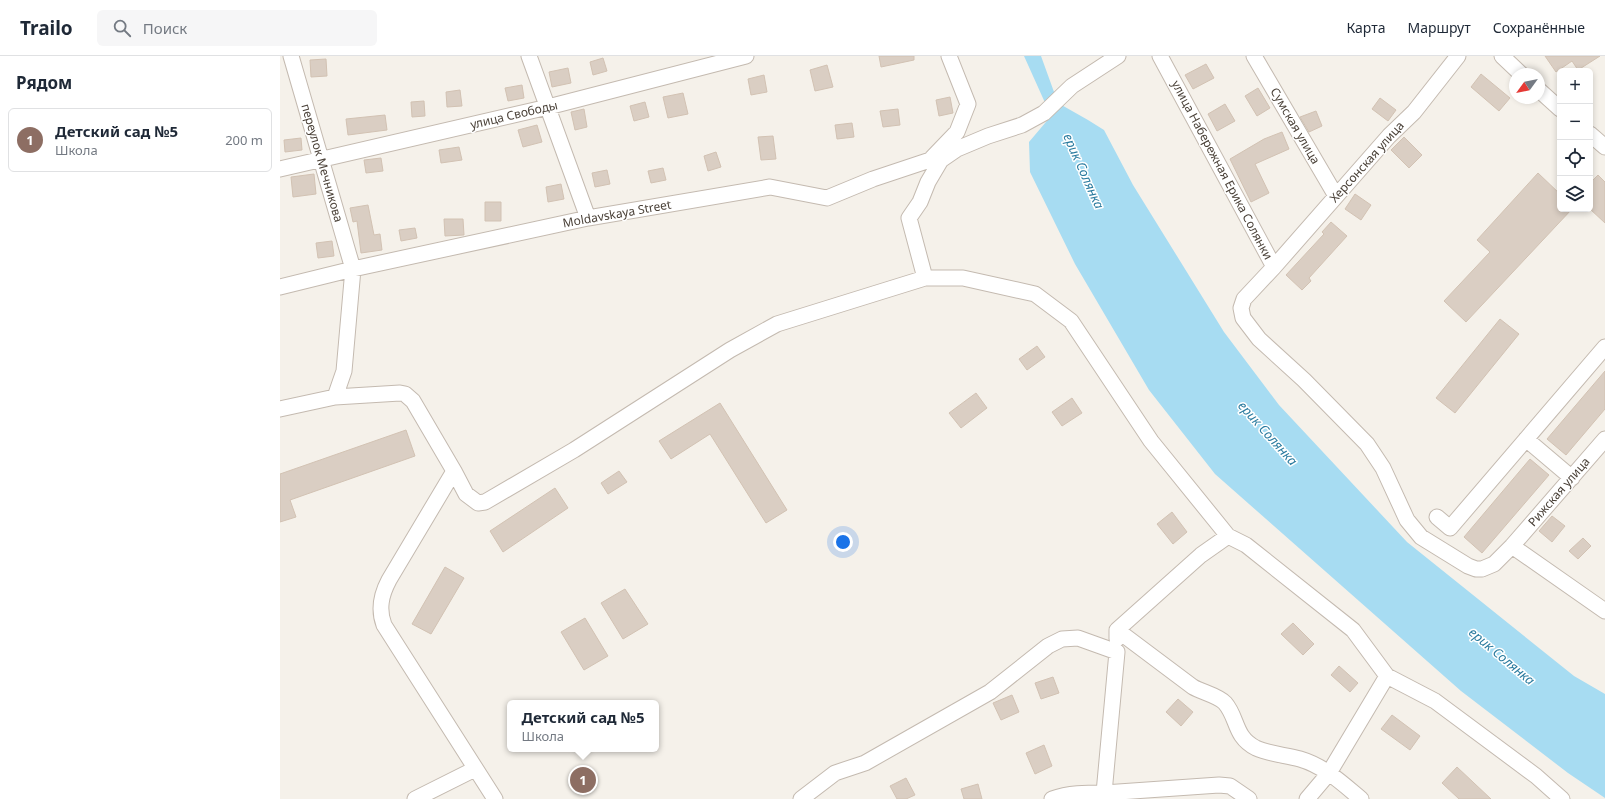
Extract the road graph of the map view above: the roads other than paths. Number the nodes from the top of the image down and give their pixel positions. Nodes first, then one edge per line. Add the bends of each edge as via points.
1 (291, 56) edge
2 (529, 56) edge
3 (746, 56) edge
4 (950, 56) edge
5 (1118, 56) edge
6 (1160, 56) edge
7 (1254, 56) edge
8 (1458, 56) edge
9 (1502, 56) edge
10 (1515, 68) edge
11 (1545, 95) edge
12 (1557, 106) edge
13 (548, 107) junction
14 (1593, 137) edge
15 (1605, 147) edge
16 (951, 153) junction
17 (320, 160) junction
18 (930, 160) junction
19 (280, 169) edge
20 (1336, 196) junction
21 (588, 218) junction
22 (1274, 267) junction
23 (353, 269) junction
24 (925, 278) junction
25 (280, 287) edge
26 (1605, 346) edge
27 (335, 397) junction
28 (280, 409) edge
29 (1526, 439) junction
30 (1602, 448) edge
31 (454, 471) junction
32 (1572, 478) junction
33 (1437, 517) dead end
34 (1228, 536) junction
35 (1512, 546) junction
36 (1605, 611) edge
37 (1118, 630) junction
38 (1117, 652) junction
39 (1387, 676) junction
40 (475, 769) junction
41 (1330, 773) junction
42 (1107, 796) edge
43 (415, 799) edge
44 (495, 799) edge
45 (801, 799) edge
46 (1052, 799) edge
47 (1249, 799) edge
48 (1307, 799) edge
49 (1361, 799) edge
50 (1562, 799) edge

1 - 17 street, переулок Мечникова
2 - 13 street
3 - 13 street, улица Свободы
4 - 18 street via 968,104 957,132
5 - 16 street via 1072,86 1044,112 1022,125 988,136
6 - 22 street, улица Набережная Ерика Солянки
7 - 20 street, Сумская улица
8 - 20 street, Херсонская улица via 1414,112
9 - 10 street
11 - 12 street
13 - 17 street, улица Свободы
13 - 21 street
14 - 15 street
16 - 18 street, Moldavskaya Street
16 - 24 street via 941,160 909,218
17 - 19 street, улица Свободы
17 - 23 street, переулок Мечникова
18 - 21 street, Moldavskaya Street via 827,198 770,187
20 - 22 street, Херсонская улица
21 - 23 street, Moldavskaya Street
22 - 35 street, улица Набережная Ерика Солянки via 1244,300 1241,308 1243,318 1259,338 1367,444 1383,468 1399,506 1414,529 1421,537 1476,569 1488,568
23 - 25 street, Moldavskaya Street
23 - 27 street via 344,371
24 - 31 street via 777,324 730,350 574,450 485,502 478,503 466,494
24 - 34 street via 963,278 1035,294 1071,321 1151,441
26 - 29 street
27 - 28 street
27 - 31 street via 405,394 413,401
29 - 32 street
29 - 33 street via 1450,528
30 - 32 street, Рижская улица
31 - 40 street via 389,580 384,590 380,614 384,625
32 - 35 street, Рижская улица
34 - 37 street via 1200,555
34 - 39 street via 1246,545 1353,630
35 - 36 street
37 - 38 street
37 - 41 street via 1193,687 1225,703 1237,730 1255,748 1301,759
38 - 42 street
38 - 45 street via 1078,638 1062,639 1048,646 990,692 865,763 835,773
39 - 41 street
39 - 50 street via 1434,700 1536,776
40 - 43 street
40 - 44 street
41 - 48 street
41 - 49 street
42 - 46 street via 1077,794
42 - 47 street via 1219,785 1230,786

